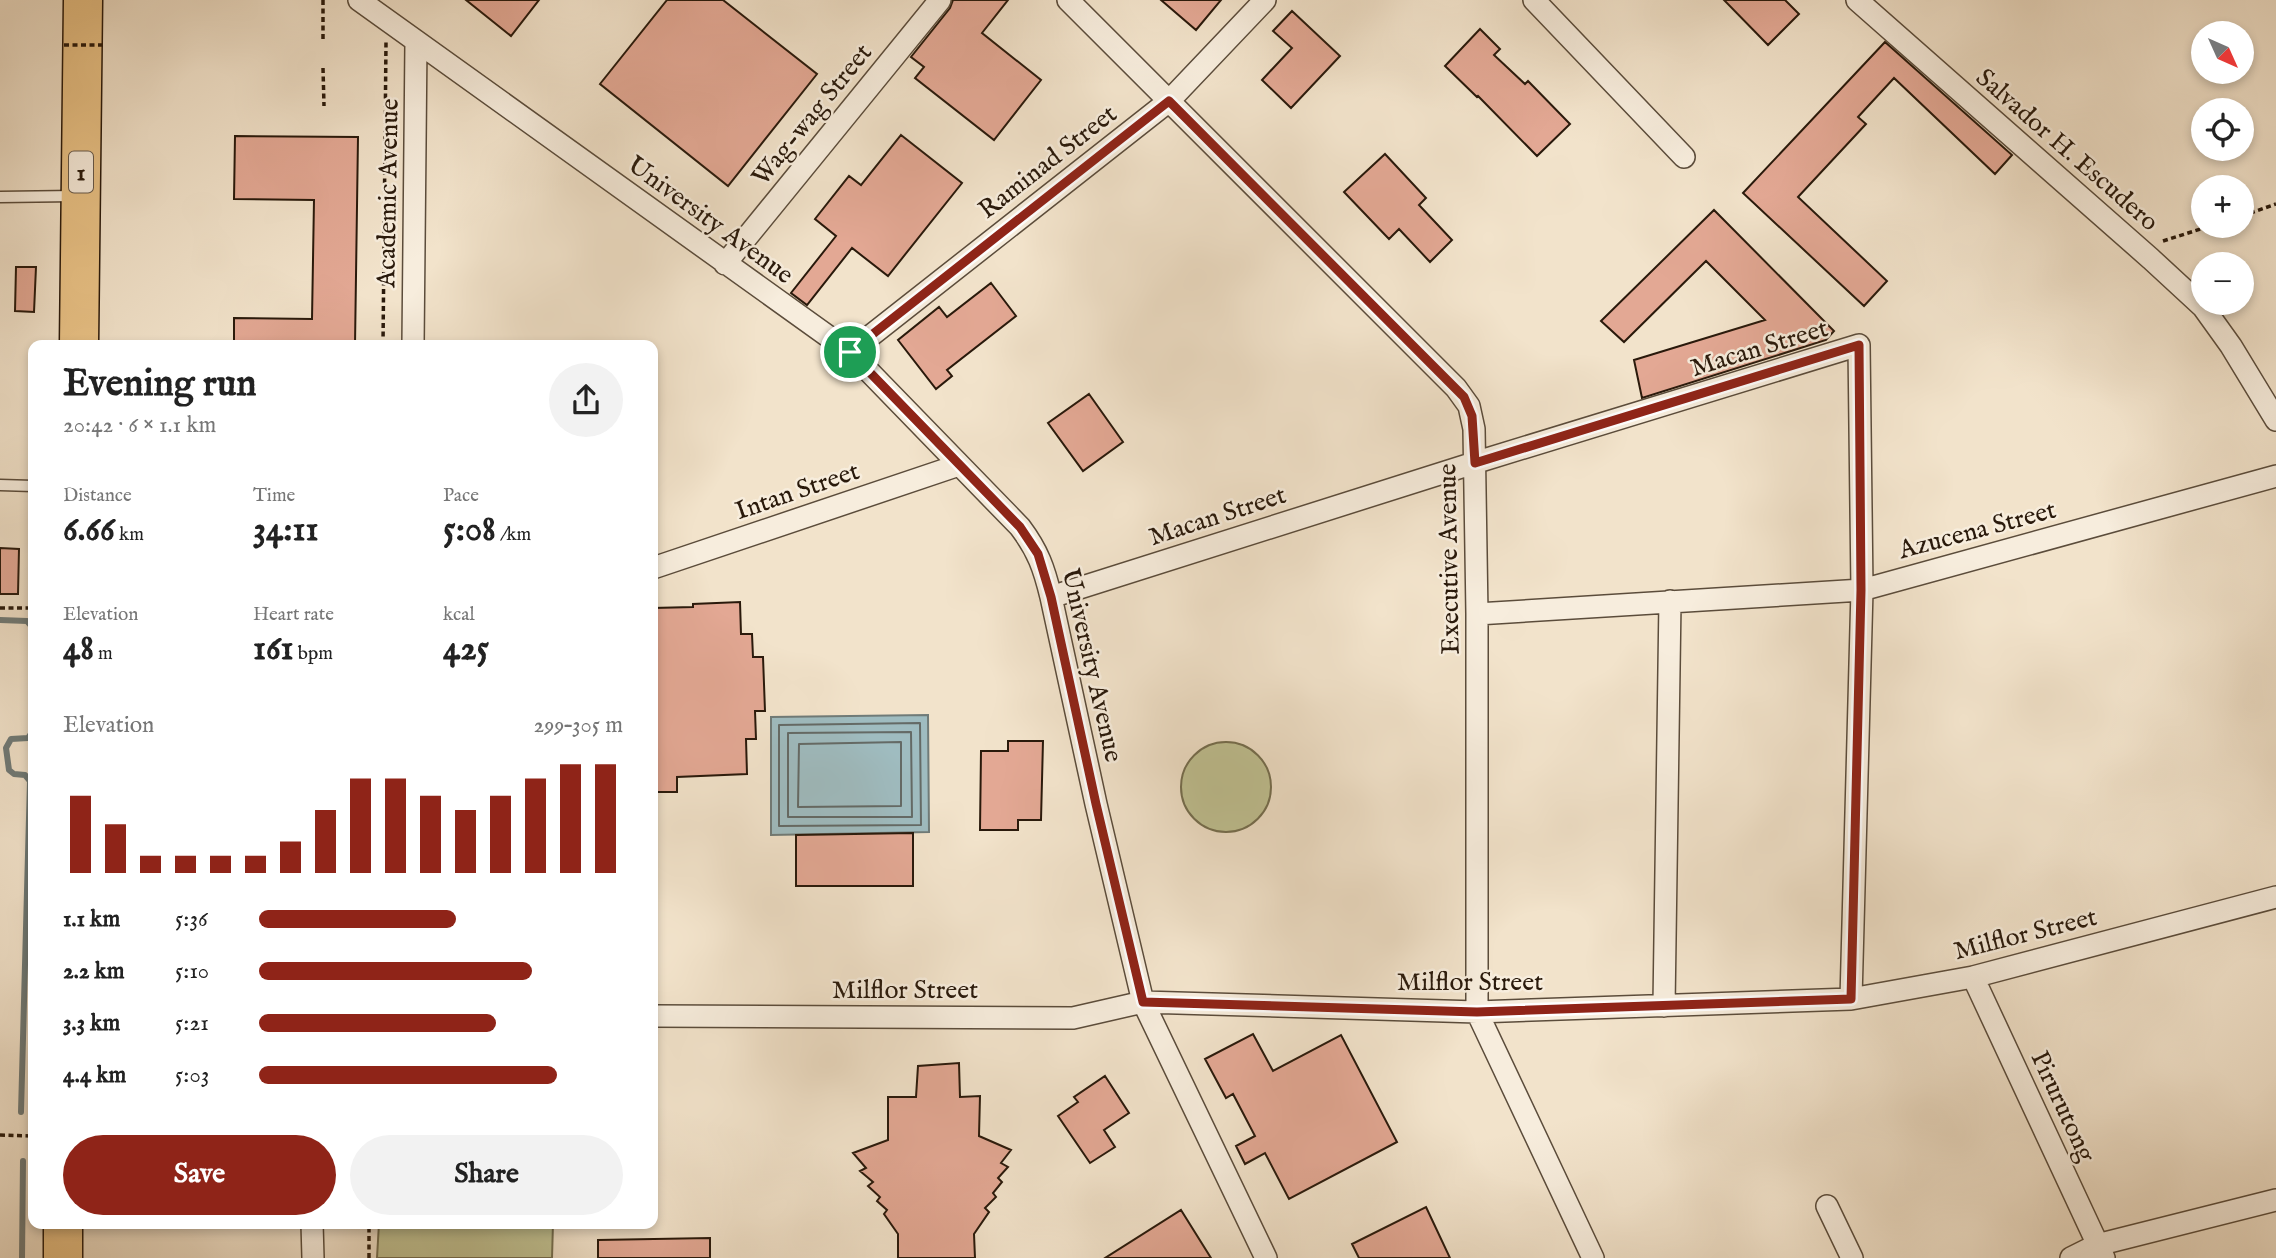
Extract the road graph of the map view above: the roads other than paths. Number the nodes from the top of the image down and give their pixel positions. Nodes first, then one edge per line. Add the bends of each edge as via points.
1 (83, 0) edge
2 (359, 0) edge
3 (940, 0) edge
4 (1068, 0) edge
5 (1265, 0) edge
6 (1534, 0) edge
7 (1857, 0) edge
8 (416, 42) junction
9 (1169, 101) junction
10 (1685, 157) dead end
11 (80, 196) junction
12 (0, 197) edge
13 (724, 264) junction
14 (79, 340) edge
15 (413, 340) edge
16 (850, 352) junction
17 (2276, 420) edge
18 (1475, 463) junction
19 (959, 465) junction
20 (2276, 476) edge
21 (0, 485) edge
22 (28, 486) edge
23 (658, 566) edge
24 (1861, 590) junction
25 (1051, 597) junction
26 (1670, 601) junction
27 (1477, 614) junction
28 (2276, 897) edge
29 (1973, 977) junction
30 (1851, 999) junction
31 (1143, 1002) junction
32 (1664, 1006) junction
33 (1477, 1012) junction
34 (658, 1016) edge
35 (2276, 1200) edge
36 (1827, 1206) dead end
37 (63, 1229) edge
38 (312, 1229) edge
39 (2101, 1251) edge
40 (63, 1258) edge
41 (313, 1258) edge
42 (1266, 1258) edge
43 (1593, 1258) edge
44 (1852, 1258) edge
45 (2071, 1258) edge

1 - 11 highway, 1
2 - 8 street, University Avenue
3 - 13 street, Wag-wag Street
4 - 9 street, Executive Avenue
5 - 9 street, Raminad Street
6 - 10 street
7 - 17 street, Salvador H. Escudero via 2203,307
8 - 13 street, University Avenue
8 - 15 street, Academic Avenue
9 - 16 street, Raminad Street
9 - 18 street, Executive Avenue via 1464,397 1472,416
11 - 12 lane
11 - 14 highway, 1
13 - 16 street, University Avenue
16 - 19 street, University Avenue
18 - 24 street, Macan Street via 1859,345
18 - 25 street, Macan Street
18 - 27 street, Executive Avenue
19 - 23 street, Intan Street
19 - 25 street, University Avenue via 1031,542
20 - 24 street, Azucena Street
21 - 22 lane
24 - 26 street, Azucena Street
24 - 30 street, Macan Street
25 - 31 street, University Avenue
26 - 27 street, Azucena Street
26 - 32 street
27 - 33 street, Executive Avenue
28 - 29 street, Milflor Street
29 - 30 street, Milflor Street
29 - 39 street, Pirurutong
30 - 32 street, Milflor Street
31 - 33 street, Milflor Street
31 - 34 street, Milflor Street via 1073,1018
31 - 42 street, University Avenue
32 - 33 street, Milflor Street
33 - 43 street, Executive Avenue
35 - 39 street
36 - 44 street
37 - 40 highway
38 - 41 street
39 - 45 street

